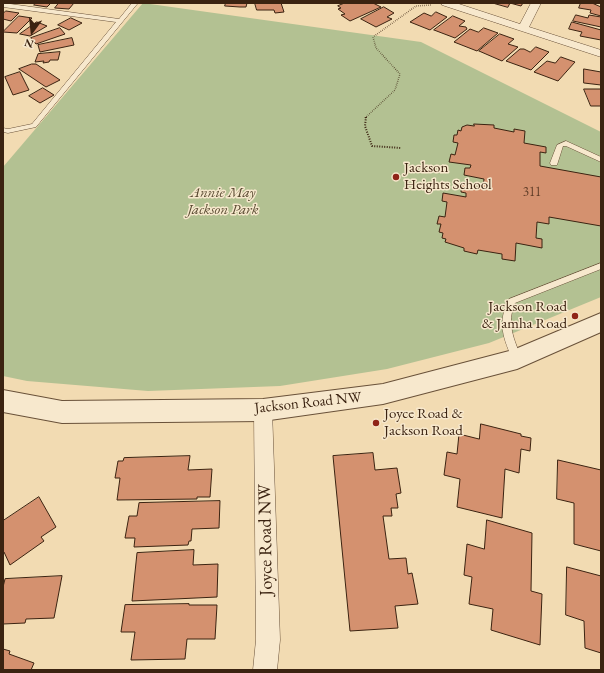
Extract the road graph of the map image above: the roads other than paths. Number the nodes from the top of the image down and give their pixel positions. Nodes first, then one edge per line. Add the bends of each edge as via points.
1 (135, 3) edge
2 (446, 3) edge
3 (536, 3) edge
4 (3, 5) edge
5 (119, 21) junction
6 (523, 29) junction
7 (601, 54) edge
8 (3, 130) edge
9 (601, 160) edge
10 (554, 163) dead end
11 (601, 266) edge
12 (601, 322) edge
13 (517, 359) junction
14 (3, 401) edge
15 (263, 410) junction
16 (265, 670) edge

1 - 5 lane
2 - 6 street
3 - 6 street
4 - 5 lane
5 - 8 lane via 34,126
6 - 7 street
9 - 10 lane via 566,143 560,145
11 - 13 lane via 512,301 504,323
12 - 13 street, Jackson Road NW
13 - 15 street, Jackson Road NW via 383,394
14 - 15 street, Jackson Road NW via 62,412
15 - 16 street, Joyce Road NW via 268,640

